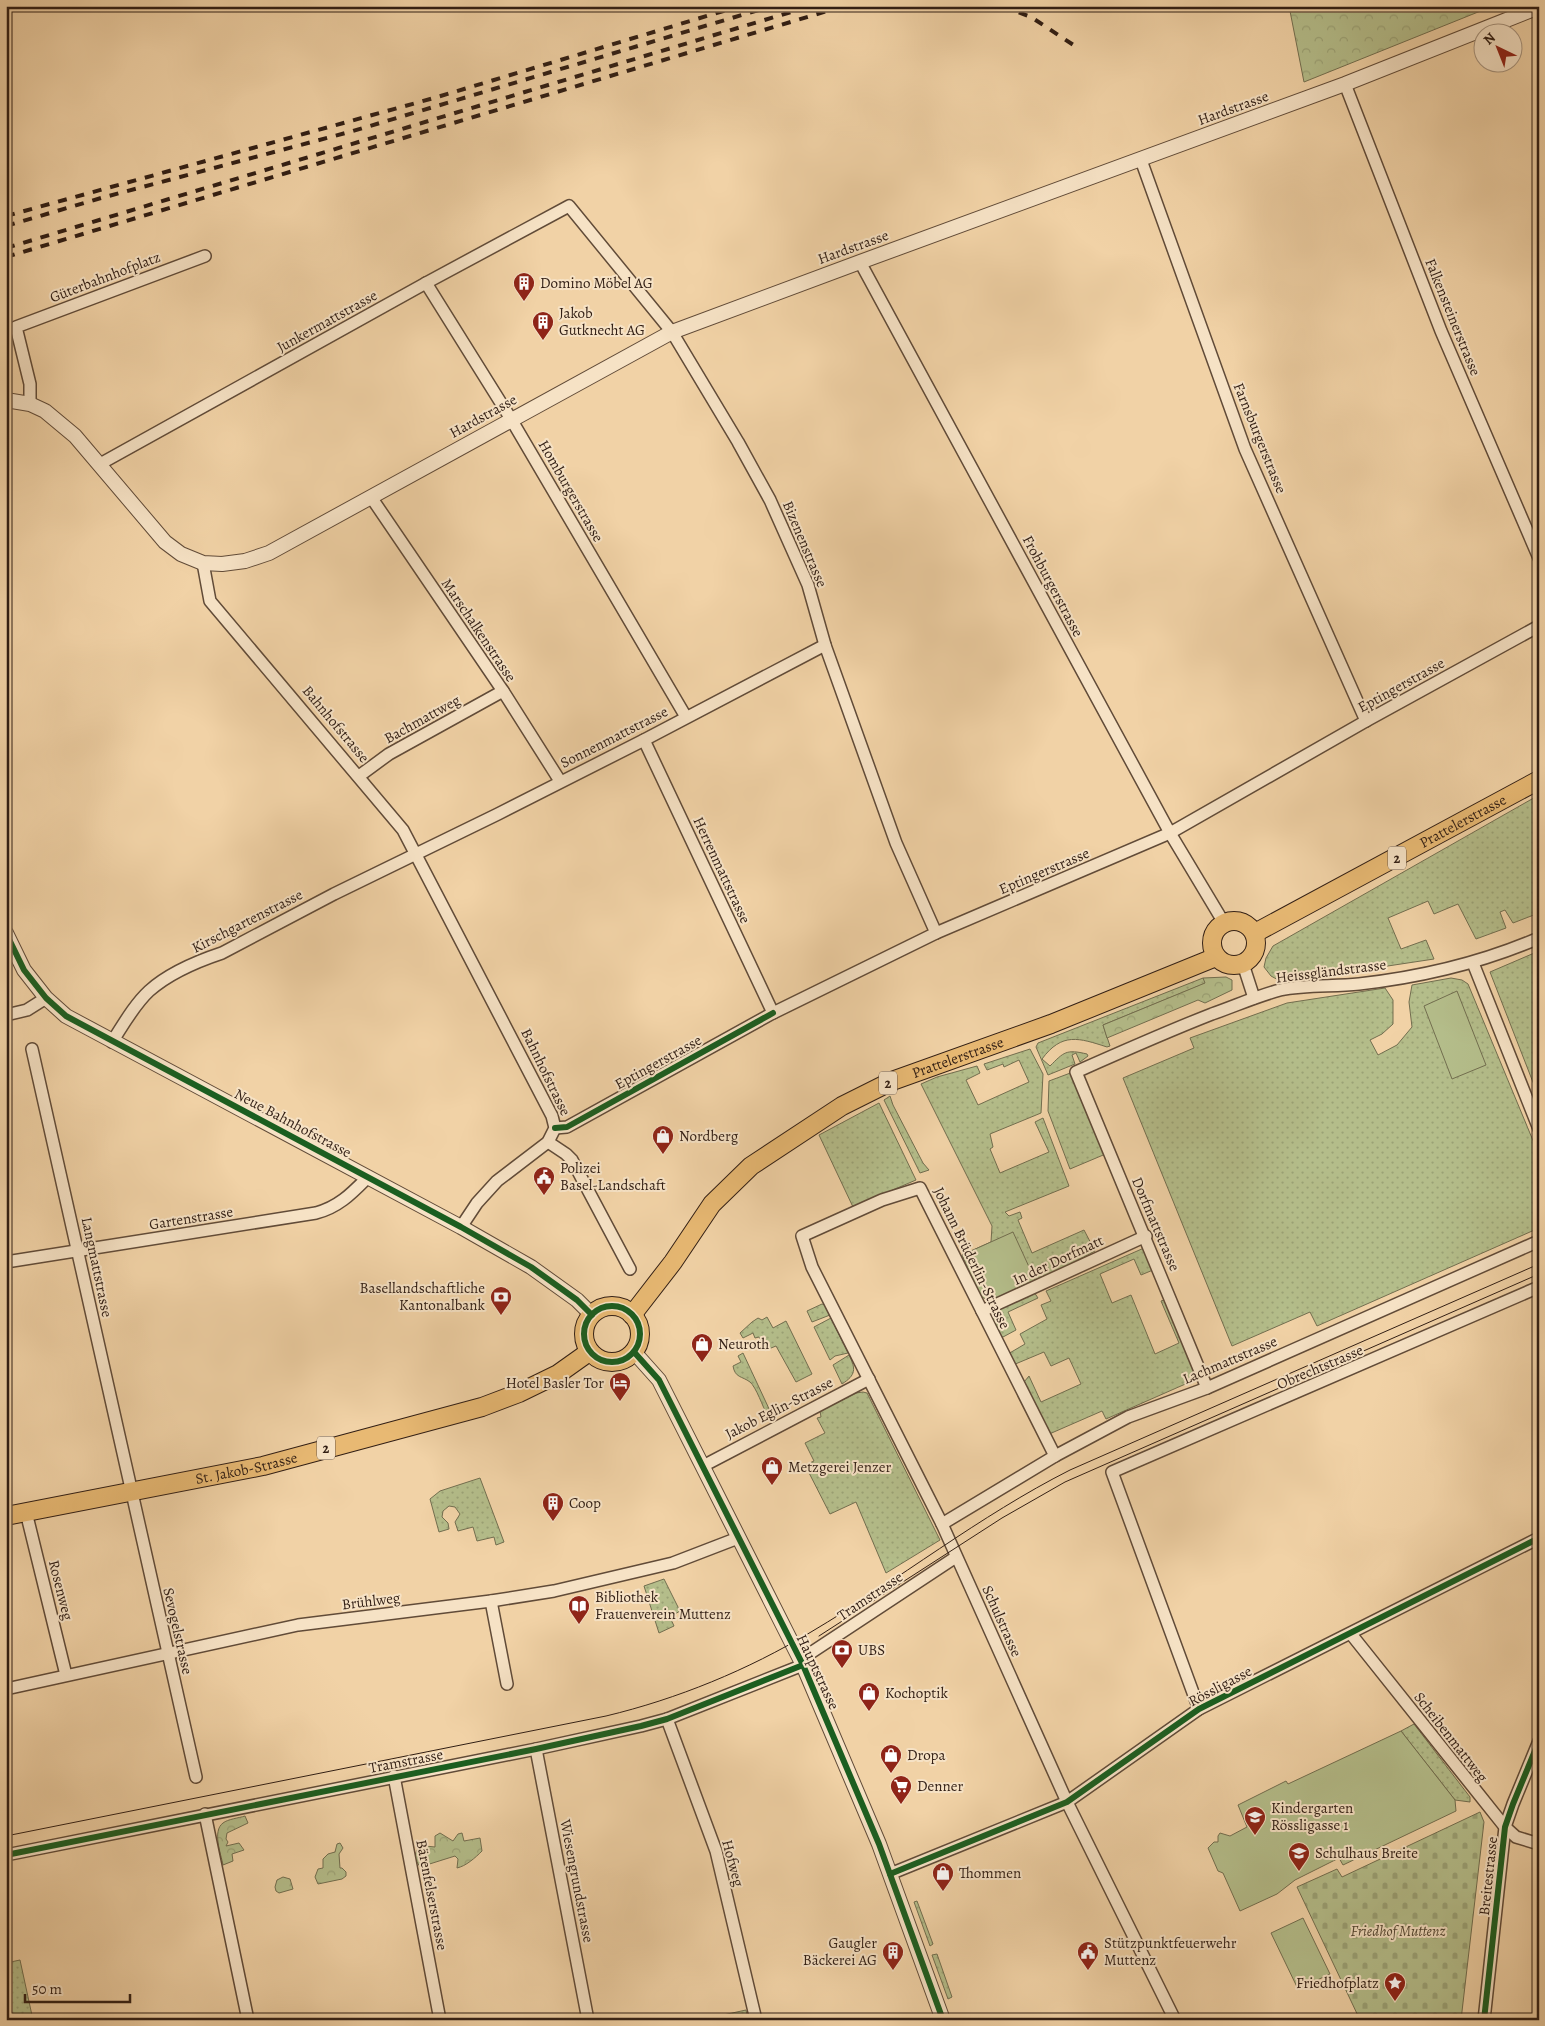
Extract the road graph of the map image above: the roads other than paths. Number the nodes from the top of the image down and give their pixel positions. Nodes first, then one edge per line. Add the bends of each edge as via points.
1 (1539, 7) edge
2 (1345, 84) junction
3 (1141, 160) junction
4 (569, 206) joint
5 (205, 256) dead end
6 (860, 262) junction
7 (426, 282) junction
8 (672, 332) junction
9 (6, 400) edge
10 (30, 404) junction
11 (511, 419) junction
12 (100, 464) junction
13 (370, 497) junction
14 (1539, 558) edge
15 (203, 564) junction
16 (1539, 626) edge
17 (825, 644) junction
18 (503, 691) junction
19 (686, 717) junction
20 (1366, 721) junction
21 (644, 740) junction
22 (359, 776) junction
23 (1539, 780) edge
24 (560, 781) junction
25 (1170, 833) junction
26 (416, 854) junction
27 (1224, 923) junction
28 (6, 933) edge
29 (936, 933) junction
30 (1254, 934) junction
31 (1539, 938) edge
32 (1216, 957) junction
33 (1473, 963) junction
34 (1243, 964) junction
35 (46, 998) junction
36 (1254, 998) junction
37 (773, 1013) junction
38 (6, 1015) edge
39 (112, 1042) junction
40 (32, 1049) dead end
41 (1076, 1072) joint
42 (555, 1128) junction
43 (1539, 1129) edge
44 (548, 1142) junction
45 (368, 1177) junction
46 (461, 1227) junction
47 (802, 1236) joint
48 (1146, 1236) junction
49 (1539, 1241) edge
50 (79, 1250) junction
51 (6, 1262) edge
52 (630, 1269) dead end
53 (1539, 1288) edge
54 (982, 1311) junction
55 (592, 1315) junction
56 (632, 1315) junction
57 (589, 1352) junction
58 (634, 1352) junction
59 (869, 1379) junction
60 (1207, 1388) junction
61 (1055, 1456) junction
62 (703, 1466) junction
63 (130, 1492) junction
64 (26, 1512) junction
65 (6, 1516) edge
66 (942, 1524) junction
67 (738, 1538) junction
68 (1539, 1538) edge
69 (956, 1557) junction
70 (491, 1601) junction
71 (1351, 1634) junction
72 (168, 1652) junction
73 (802, 1662) junction
74 (66, 1675) junction
75 (507, 1684) dead end
76 (6, 1689) edge
77 (1199, 1709) junction
78 (667, 1719) junction
79 (1539, 1741) edge
80 (536, 1749) junction
81 (394, 1776) junction
82 (196, 1777) dead end
83 (1067, 1802) junction
84 (205, 1814) junction
85 (1506, 1827) junction
86 (1539, 1844) edge
87 (6, 1854) edge
88 (890, 1874) junction
89 (248, 2020) edge
90 (440, 2020) edge
91 (588, 2020) edge
92 (756, 2020) edge
93 (943, 2020) edge
94 (1174, 2020) edge
95 (1484, 2020) edge

1 - 2 street, Hardstrasse
2 - 3 street, Hardstrasse
2 - 14 street, Falkensteinerstrasse via 1441,331
3 - 6 street, Hardstrasse
3 - 20 street, Farnsburgerstrasse via 1245,449
4 - 7 street, Junkermattstrasse
4 - 8 street, Bizenenstrasse
5 - 10 street, Güterbahnhofplatz via 16,327 30,384
6 - 8 street, Hardstrasse
6 - 25 street, Frohburgerstrasse
7 - 11 street, Homburgerstrasse
7 - 12 street, Junkermattstrasse
8 - 11 street, Hardstrasse
8 - 17 street, Bizenenstrasse via 770,500 808,585
9 - 10 street
10 - 12 street via 57,420
11 - 13 street, Hardstrasse
11 - 19 street, Homburgerstrasse
12 - 15 street via 165,542
13 - 15 street, Hardstrasse via 269,553 245,561
13 - 18 street, Marschalkenstrasse
15 - 22 street, Bahnhofstrasse via 210,601
16 - 20 street, Eptingerstrasse
17 - 19 street, Sonnenmattstrasse
17 - 29 street, Bizenenstrasse via 896,843
18 - 22 street, Bachmattweg via 389,754
18 - 24 street, Marschalkenstrasse
19 - 21 street, Sonnenmattstrasse
20 - 25 street, Eptingerstrasse
21 - 24 street, Sonnenmattstrasse
21 - 37 street, Herrenmattstrasse
22 - 26 street, Bahnhofstrasse via 403,830
23 - 30 main road, Prattelerstrasse / 2
24 - 26 street, Sonnenmattstrasse
25 - 27 street, Frohburgerstrasse
25 - 29 street, Eptingerstrasse
26 - 39 street, Kirschgartenstrasse via 171,976 150,991
26 - 42 street, Bahnhofstrasse via 552,1116
27 - 30 main road via 1245,923
27 - 32 main road via 1212,938
28 - 35 street, Neue Bahnhofstrasse via 24,970
29 - 37 street, Eptingerstrasse
30 - 34 main road via 1256,948
31 - 33 street, Heissgländstrasse
32 - 34 main road via 1229,965
32 - 56 main road, Prattelerstrasse / 2 via 1051,1024 892,1081 842,1106 751,1166 712,1204
33 - 36 street, Heissgländstrasse via 1358,984 1303,986
33 - 43 street
34 - 36 street
35 - 38 street via 27,1010
35 - 39 street, Neue Bahnhofstrasse via 66,1016
36 - 41 street, Heissgländstrasse
37 - 42 street, Eptingerstrasse via 568,1127
39 - 45 street, Neue Bahnhofstrasse
40 - 50 street, Langmattstrasse
41 - 48 street, Dorfmattstrasse
42 - 44 street, Bahnhofstrasse
44 - 46 street, Bahnhofstrasse via 497,1181
44 - 52 street via 572,1160
45 - 46 street, Neue Bahnhofstrasse
45 - 50 street, Gartenstrasse via 342,1202 316,1213
46 - 55 street, Neue Bahnhofstrasse via 531,1267 577,1300
47 - 54 street, Johann Brüderlin-Strasse via 882,1200 920,1188
47 - 59 street, Schulstrasse via 812,1267
48 - 54 street, In der Dorfmatt
48 - 60 street, Dorfmattstrasse
49 - 60 street, Lachmattstrasse
50 - 51 street, Gartenstrasse
50 - 63 street, Langmattstrasse
53 - 77 street, Obrechtstrasse via 1112,1472
54 - 61 street, Johann Brüderlin-Strasse
55 - 56 main road via 599,1309 617,1306
55 - 57 main road via 587,1321 584,1337
56 - 58 main road via 637,1321 640,1338
57 - 58 main road via 611,1363 628,1358
57 - 63 main road, St. Jakob-Strasse / 2 via 558,1374 482,1407 263,1466
58 - 62 street, Hauptstrasse via 659,1380
59 - 62 street, Jakob Eglin-Strasse
59 - 66 street, Schulstrasse
60 - 61 street, Lachmattstrasse via 1128,1417
61 - 66 street, Lachmattstrasse
62 - 67 street, Hauptstrasse
63 - 64 main road, St. Jakob-Strasse / 2
63 - 72 street, Sevogelstrasse
64 - 65 main road, St. Jakob-Strasse / 2
64 - 74 street, Rosenweg
66 - 69 street, Schulstrasse
67 - 70 street, Brühlweg via 673,1563 554,1591
67 - 73 street, Hauptstrasse
68 - 71 street, Rössligasse
69 - 73 street, Tramstrasse
69 - 83 street, Schulstrasse
70 - 72 street, Brühlweg via 298,1625
70 - 75 street
71 - 77 street, Rössligasse
71 - 85 street, Scheibenmattweg
72 - 74 street, Brühlweg
72 - 82 street, Sevogelstrasse
73 - 78 street, Tramstrasse
73 - 88 street, Hauptstrasse
74 - 76 street, Brühlweg
77 - 83 street, Rössligasse
78 - 80 street, Tramstrasse
78 - 92 street, Hofweg via 716,1852
79 - 85 street, Breitestrasse
80 - 81 street, Tramstrasse
80 - 91 street, Wiesengrundstrasse
81 - 84 street, Tramstrasse
81 - 90 street, Bärenfelserstrasse
83 - 88 street, Rössligasse
83 - 94 street, Schulstrasse
84 - 87 street, Tramstrasse
84 - 89 street
85 - 86 street, Scheibenmattweg via 1516,1837
85 - 95 street, Breitestrasse
88 - 93 street, Hauptstrasse

